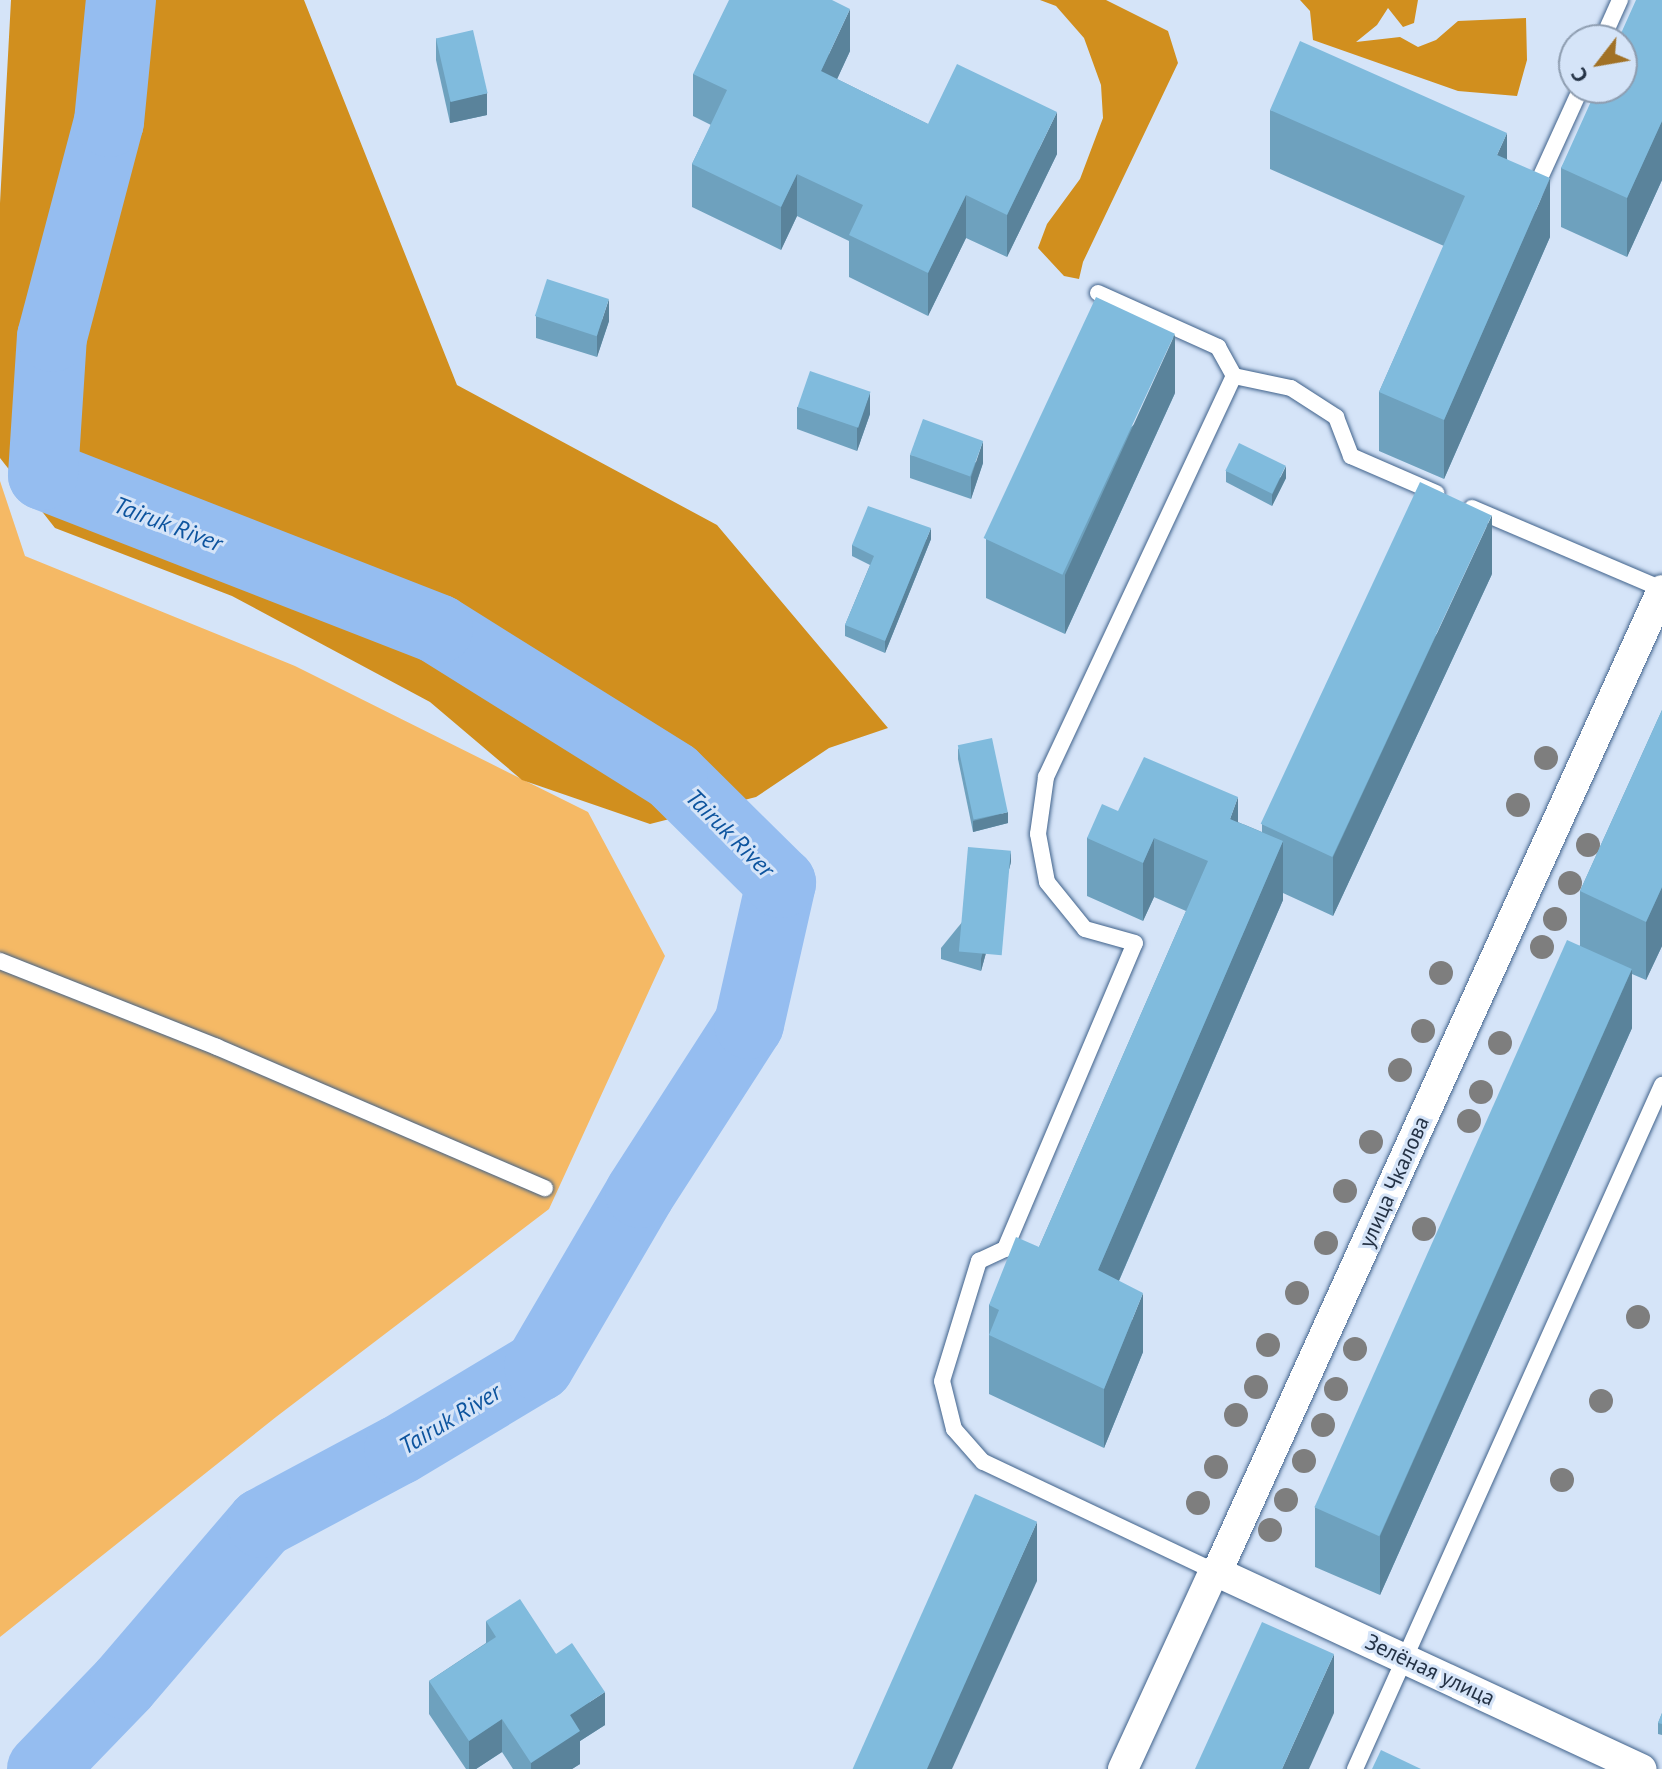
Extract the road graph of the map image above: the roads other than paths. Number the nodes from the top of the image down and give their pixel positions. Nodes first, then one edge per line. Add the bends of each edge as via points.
1 (1620, 0) edge
2 (1609, 24) edge
3 (1574, 104) edge
4 (1535, 189) edge
5 (1098, 293) dead end
6 (1234, 376) junction
7 (1662, 590) edge
8 (0, 961) edge
9 (1662, 1085) edge
10 (545, 1188) dead end
11 (1216, 1572) junction
12 (1406, 1658) junction
13 (1123, 1769) edge
14 (1355, 1769) edge
15 (1642, 1769) edge

1 - 2 lane
3 - 4 lane
5 - 6 lane via 1218,347
6 - 7 lane via 1291,388 1336,417 1351,456
6 - 11 lane via 1046,777 1038,834 1047,882 1085,929 1135,943 1005,1249 979,1261 942,1381 954,1429 983,1462
7 - 11 street, улица Чкалова
8 - 10 lane via 217,1047
9 - 12 lane
11 - 12 street, Зелёная улица
11 - 13 street, улица Чкалова
12 - 14 lane
12 - 15 street, Зелёная улица

